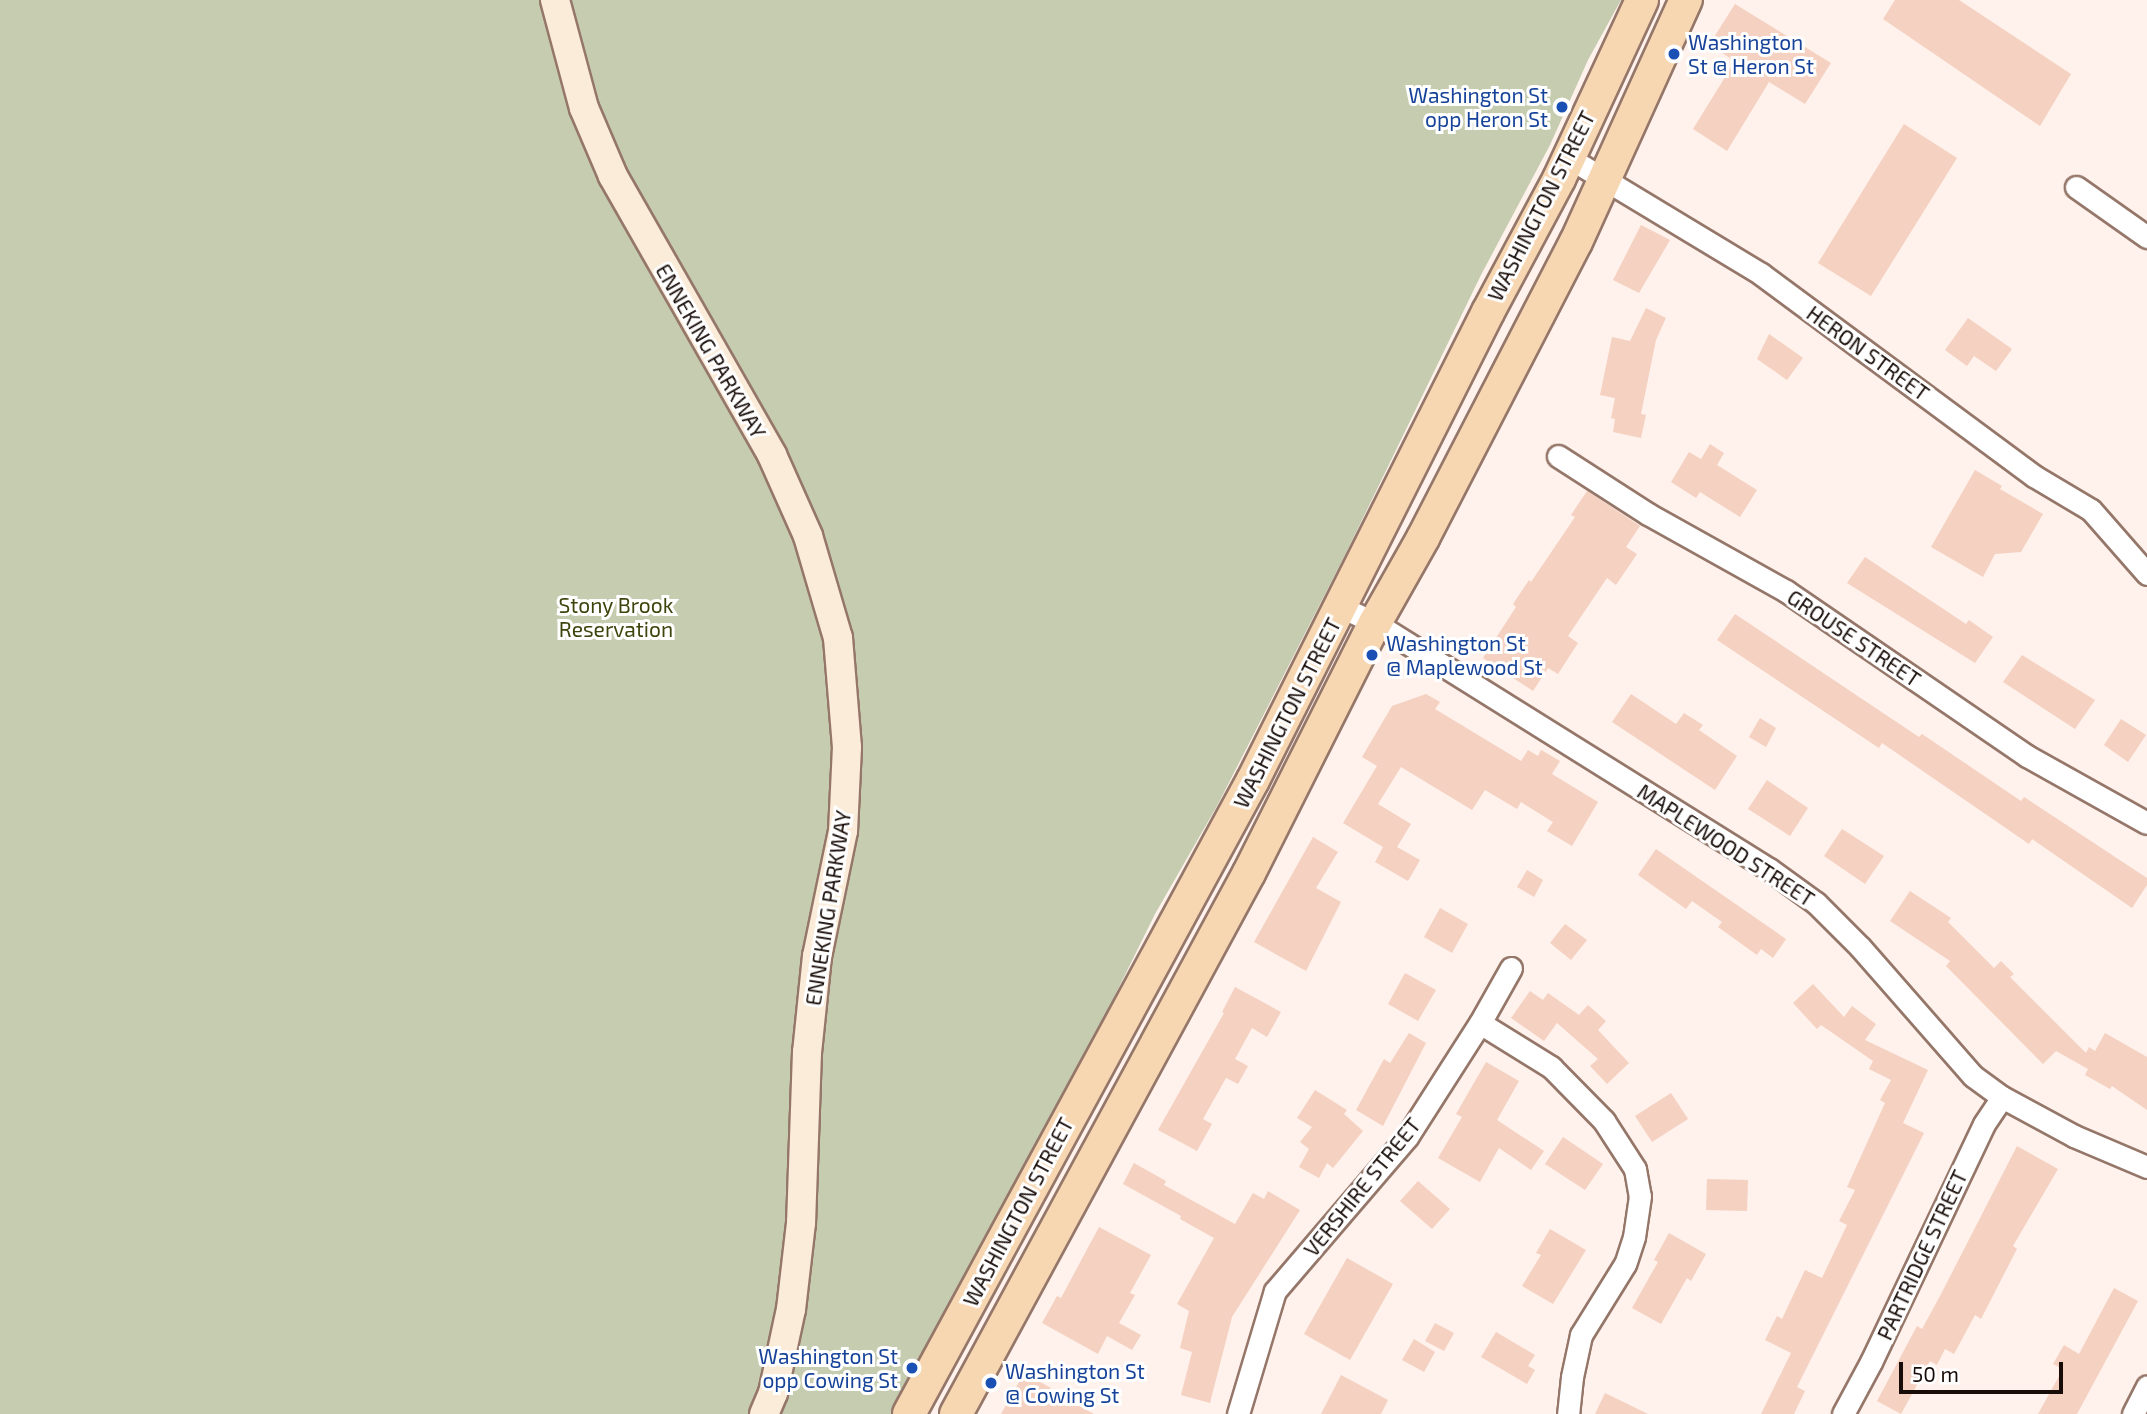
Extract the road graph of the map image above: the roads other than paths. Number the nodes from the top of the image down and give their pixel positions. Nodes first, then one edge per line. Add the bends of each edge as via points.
1 (555, 0) edge
2 (1642, 0) edge
3 (1686, 0) edge
4 (1569, 158) junction
5 (1605, 180) junction
6 (2076, 187) dead end
7 (2147, 237) edge
8 (1558, 456) dead end
9 (2147, 574) edge
10 (1341, 607) junction
11 (1375, 624) junction
12 (2147, 823) edge
13 (1511, 968) dead end
14 (1480, 1023) junction
15 (2002, 1097) junction
16 (2147, 1167) edge
17 (2147, 1386) edge
18 (764, 1414) edge
19 (909, 1414) edge
20 (956, 1414) edge
21 (1238, 1414) edge
22 (1568, 1414) edge
23 (1843, 1414) edge
24 (2133, 1414) edge

1 - 18 main road, ENNEKING PARKWAY via 584,108 613,176 772,455 808,536 838,638 847,747 843,831 817,956 807,1052 801,1223 791,1309
2 - 4 main road, WASHINGTON STREET
3 - 5 main road, WASHINGTON STREET
4 - 5 street, HERON STREET
4 - 10 main road, WASHINGTON STREET
5 - 9 street, HERON STREET via 1760,274 2034,475 2091,510
5 - 11 main road, WASHINGTON STREET
6 - 7 street
8 - 12 street, GROUSE STREET via 1648,514 1786,591 2027,756
10 - 11 street, MAPLEWOOD STREET
10 - 19 main road, WASHINGTON STREET via 1253,780
11 - 15 street, MAPLEWOOD STREET via 1769,869 1816,903 1973,1076
11 - 20 main road, WASHINGTON STREET via 1249,873
13 - 14 street, VERSHIRE STREET
14 - 21 street, VERSHIRE STREET via 1407,1137 1275,1291
14 - 22 street via 1551,1066 1604,1121 1634,1169 1640,1196 1634,1237 1625,1264 1581,1335
15 - 16 street, MAPLEWOOD STREET via 2074,1136
15 - 23 street, PARTRIDGE STREET via 1984,1124
17 - 24 street

